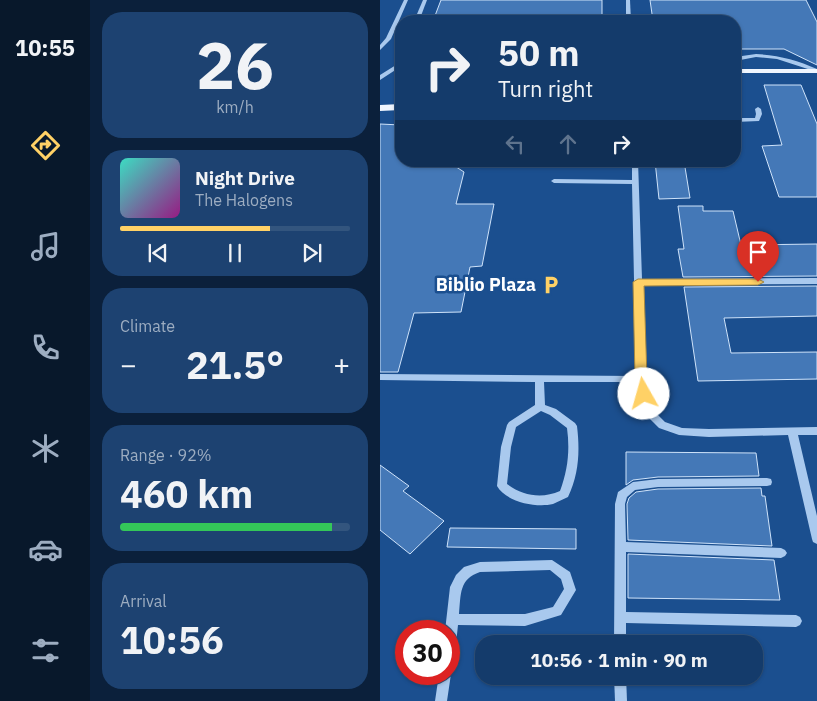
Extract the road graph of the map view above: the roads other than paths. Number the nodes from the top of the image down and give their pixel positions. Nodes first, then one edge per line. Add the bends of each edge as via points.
1 (406, 0) edge
2 (425, 0) edge
3 (628, 0) edge
4 (399, 15) edge
5 (419, 15) edge
6 (629, 15) edge
7 (395, 24) edge
8 (380, 48) edge
9 (741, 58) edge
10 (395, 69) edge
11 (741, 71) edge
12 (816, 71) edge
13 (380, 78) edge
14 (395, 107) edge
15 (380, 108) edge
16 (758, 109) dead end
17 (741, 120) edge
18 (635, 167) edge
19 (554, 181) dead end
20 (635, 182) junction
21 (817, 281) edge
22 (638, 282) junction
23 (380, 377) edge
24 (539, 378) junction
25 (641, 379) junction
26 (540, 407) junction
27 (792, 432) junction
28 (817, 432) edge
29 (767, 482) dead end
30 (817, 539) edge
31 (622, 547) junction
32 (781, 553) dead end
33 (620, 617) junction
34 (453, 620) joint
35 (796, 620) dead end
36 (620, 635) edge
37 (443, 685) edge
38 (620, 685) edge
39 (441, 701) edge
40 (621, 701) edge

1 - 4 street
2 - 5 street
3 - 6 street
7 - 8 street
9 - 12 street via 773,56
10 - 13 street
11 - 12 main road
14 - 15 main road
16 - 17 street via 757,120
18 - 20 street
19 - 20 street
20 - 22 street
21 - 22 street
22 - 25 street
23 - 24 street
24 - 25 street
24 - 26 street
25 - 27 street via 649,412 662,425 682,432
26 - 26 street via 512,425 502,486 510,494 550,501 564,494 573,471 574,440 572,426
27 - 28 street
27 - 30 street
29 - 31 street via 634,486 622,496 620,504
31 - 32 street
31 - 33 street
33 - 35 street
33 - 36 street
34 - 34 street via 525,620 557,611 570,590 566,576 552,565 480,567 468,571 456,587
37 - 39 street
38 - 40 street

